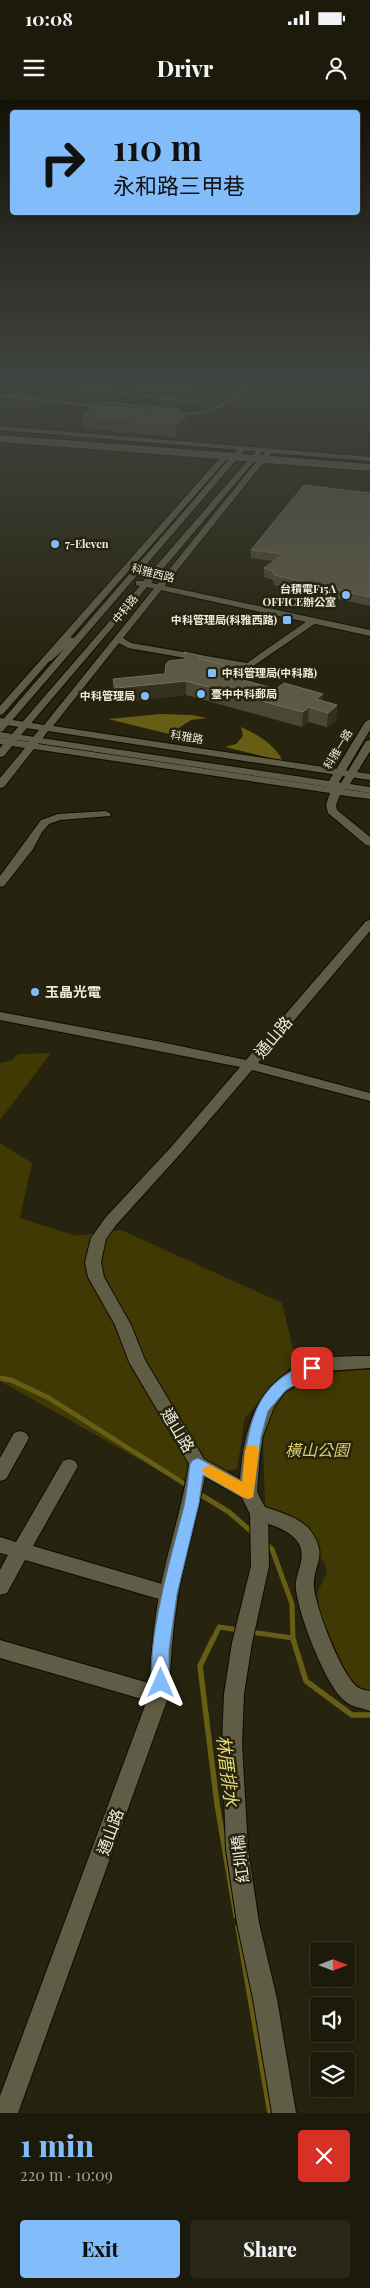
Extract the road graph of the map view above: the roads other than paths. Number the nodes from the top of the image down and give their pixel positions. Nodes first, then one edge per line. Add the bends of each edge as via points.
1 (210, 478) edge
2 (213, 478) edge
3 (240, 478) edge
4 (243, 478) edge
5 (121, 576) junction
6 (132, 578) junction
7 (147, 581) junction
8 (161, 584) junction
9 (108, 604) junction
10 (313, 621) junction
11 (115, 622) junction
12 (370, 626) edge
13 (370, 633) edge
14 (117, 638) junction
15 (48, 659) junction
16 (0, 712) edge
17 (370, 722) edge
18 (1, 726) edge
19 (0, 735) edge
20 (14, 735) edge
21 (39, 737) junction
22 (370, 743) edge
23 (0, 754) edge
24 (370, 777) edge
25 (341, 781) junction
26 (370, 783) edge
27 (0, 785) edge
28 (370, 790) edge
29 (370, 796) edge
30 (106, 814) dead end
31 (370, 843) edge
32 (0, 884) edge
33 (370, 924) edge
34 (0, 1016) edge
35 (249, 1065) junction
36 (370, 1097) edge
37 (370, 1362) edge
38 (20, 1438) dead end
39 (198, 1464) junction
40 (69, 1466) dead end
41 (0, 1474) edge
42 (248, 1493) junction
43 (259, 1530) junction
44 (0, 1544) edge
45 (20, 1552) junction
46 (0, 1587) edge
47 (169, 1594) junction
48 (0, 1649) edge
49 (159, 1695) junction
50 (370, 1701) edge
51 (6, 2113) edge
52 (284, 2113) edge

1 - 5 street, 中科路
2 - 6 street, 中科路
3 - 7 street, 中科路
4 - 8 street, 中科路
5 - 6 street, 科雅西路
5 - 15 street, 中科路
6 - 7 street, 科雅西路
6 - 9 street, 中科路
7 - 8 street, 科雅西路
7 - 11 street, 中科路
8 - 10 street, 科雅西路
8 - 12 street, 科雅西路
8 - 14 street, 中科路
9 - 15 street
9 - 18 street, 中科路
10 - 13 street, 科雅西路
10 - 14 street via 249,666 128,645
11 - 14 street
11 - 20 street, 中科路
14 - 21 street, 中科路
15 - 16 street, 中科路
17 - 25 street, 科雅一路
18 - 20 street, 科雅路
19 - 20 street, 科雅路
20 - 21 street, 科雅路
20 - 21 street, 科雅路
20 - 23 street, 中科路
21 - 25 street, 科雅路
21 - 25 street, 科雅路
21 - 27 street, 中科路
22 - 25 street, 科雅一路
24 - 25 street, 科雅路
25 - 26 street, 科雅路
25 - 28 street, 科雅路
25 - 29 street, 科雅路
25 - 31 street via 331,805 332,811
30 - 32 street via 58,817 45,822
33 - 35 street, 通山路
34 - 35 street
35 - 36 street
35 - 39 street, 通山路 via 111,1221 99,1238 93,1262 96,1277 123,1325 137,1362
37 - 42 street via 312,1368 281,1386 262,1409 254,1437
38 - 41 street
39 - 42 street
39 - 47 street, 通山路
40 - 45 street
42 - 43 street
43 - 50 street via 282,1521 305,1536 313,1556 304,1588 313,1623 338,1676 352,1695
43 - 52 street, 紅圳橋 via 260,1566 242,1643 234,1694 232,1744 237,1849
44 - 45 street
45 - 46 street
45 - 47 street
47 - 49 street, 通山路
48 - 49 street
49 - 51 street, 通山路

